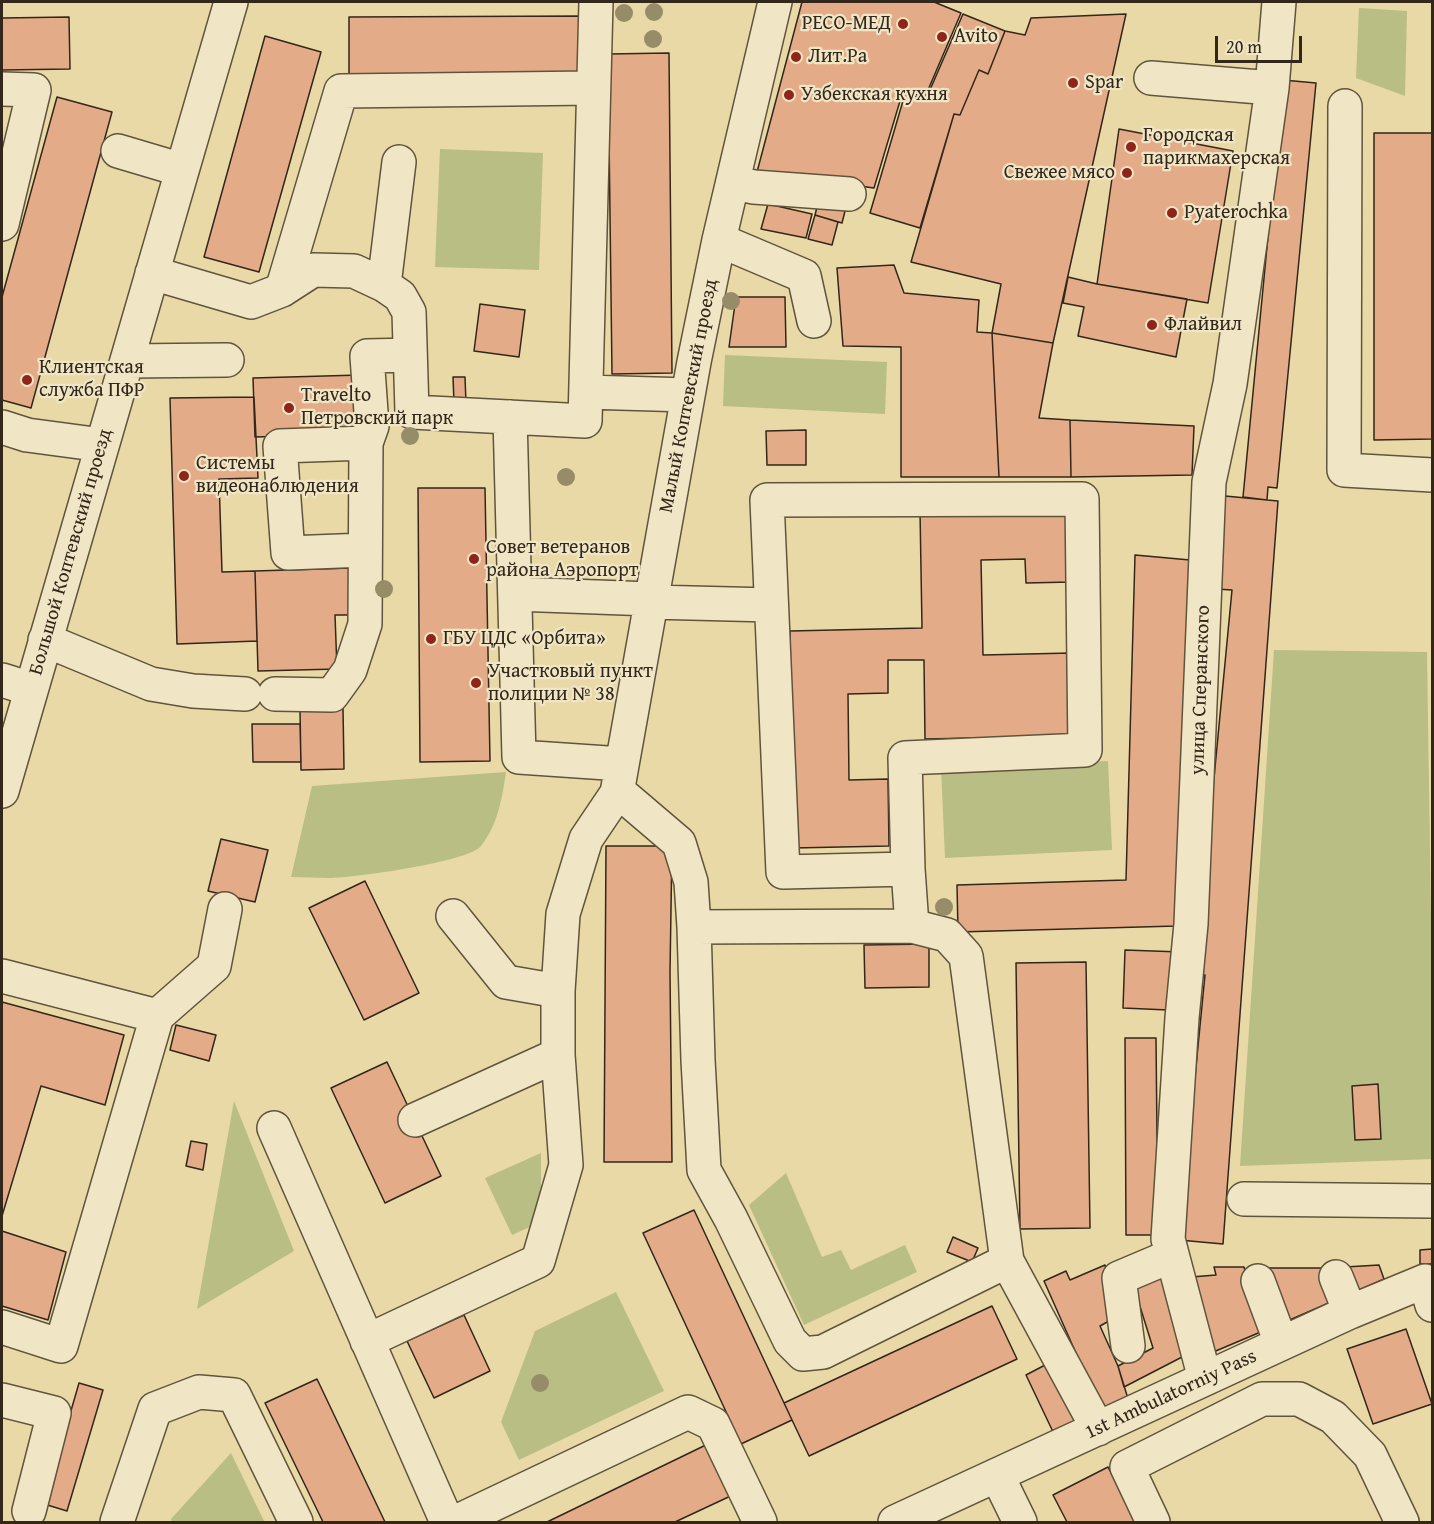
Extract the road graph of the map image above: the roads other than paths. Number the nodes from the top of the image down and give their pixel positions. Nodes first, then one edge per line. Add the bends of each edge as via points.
1 (231, 2) edge
2 (596, 2) edge
3 (775, 2) edge
4 (1279, 2) edge
5 (1151, 78) dead end
6 (593, 88) junction
7 (1272, 88) junction
8 (2, 89) edge
9 (1345, 106) dead end
10 (118, 151) dead end
11 (399, 162) dead end
12 (182, 170) junction
13 (734, 183) junction
14 (849, 194) dead end
15 (2, 224) edge
16 (719, 240) junction
17 (152, 273) junction
18 (384, 285) junction
19 (282, 290) junction
20 (814, 321) dead end
21 (410, 356) junction
22 (227, 360) dead end
23 (127, 361) junction
24 (586, 392) junction
25 (688, 395) junction
26 (510, 417) junction
27 (2, 427) edge
28 (366, 443) junction
29 (102, 445) junction
30 (1432, 475) edge
31 (365, 550) junction
32 (515, 594) junction
33 (651, 601) junction
34 (771, 605) junction
35 (45, 639) junction
36 (16, 685) edge
37 (619, 778) junction
38 (3, 782) edge
39 (908, 869) junction
40 (225, 909) dead end
41 (453, 916) dead end
42 (912, 926) junction
43 (694, 927) junction
44 (2, 976) edge
45 (558, 991) junction
46 (157, 1016) junction
47 (558, 1055) junction
48 (415, 1120) dead end
49 (274, 1128) dead end
50 (1244, 1199) dead end
51 (1432, 1201) edge
52 (1171, 1256) junction
53 (1007, 1261) junction
54 (1336, 1277) dead end
55 (1258, 1281) dead end
56 (1430, 1288) edge
57 (1350, 1312) junction
58 (2, 1327) edge
59 (367, 1341) junction
60 (1281, 1343) junction
61 (1128, 1346) dead end
62 (1205, 1379) junction
63 (2, 1400) edge
64 (1098, 1429) junction
65 (997, 1475) junction
66 (29, 1511) dead end
67 (753, 1520) edge
68 (117, 1522) edge
69 (296, 1522) edge
70 (447, 1522) edge
71 (456, 1522) edge
72 (896, 1522) edge
73 (1020, 1522) edge
74 (1153, 1522) edge
75 (1402, 1522) edge

1 - 12 street, Большой Коптевский проезд
2 - 6 street
3 - 13 street, Малый Коптевский проезд
4 - 7 street, улица Сперанского
5 - 7 street
6 - 19 street via 341,91
6 - 24 street
7 - 52 street, улица Сперанского via 1230,384 1209,482 1191,924 1168,1239
8 - 15 street via 34,90
9 - 30 street via 1344,470
10 - 12 street
11 - 18 street
12 - 17 street, Большой Коптевский проезд
13 - 14 street
13 - 16 street, Малый Коптевский проезд
16 - 20 street via 804,276
16 - 25 street, Малый Коптевский проезд
17 - 19 street via 251,302
17 - 23 street, Большой Коптевский проезд
18 - 19 street via 354,271 313,270
18 - 21 street via 400,296 409,312
21 - 26 street via 412,412
21 - 28 street via 367,357 372,426
22 - 23 street
23 - 29 street, Большой Коптевский проезд
24 - 25 street
24 - 26 street via 585,421
25 - 33 street, Малый Коптевский проезд
26 - 32 street
27 - 29 street via 27,435
28 - 31 street
28 - 31 street via 280,446 288,553
29 - 35 street, Большой Коптевский проезд
31 - 35 street via 365,624 350,670 332,695 193,692 151,684
32 - 33 street
32 - 37 street via 519,757
33 - 34 street
33 - 37 street, Малый Коптевский проезд
34 - 39 street via 783,872
34 - 39 street via 766,500 1082,499 1085,750 905,758
35 - 36 street, Большой Коптевский проезд
36 - 38 street, Большой Коптевский проезд
37 - 43 street via 625,797 680,843 691,882
37 - 45 street via 586,839 563,914
39 - 42 street
40 - 46 street via 214,966
41 - 45 street via 506,982
42 - 43 street
42 - 53 street via 947,935 966,956
43 - 53 street via 704,1170 790,1341 803,1354 823,1352
44 - 46 street
45 - 47 street
46 - 58 street via 61,1346
47 - 48 street
47 - 59 street via 566,1165 538,1261
49 - 59 street
50 - 51 street
52 - 61 street via 1119,1278
52 - 62 street, улица Сперанского
53 - 64 street
54 - 57 street
55 - 60 street
56 - 57 street, 1st Ambulatorniy Pass
57 - 60 street, 1st Ambulatorniy Pass
59 - 70 street
60 - 62 street, 1st Ambulatorniy Pass
62 - 64 street, 1st Ambulatorniy Pass
63 - 66 street via 54,1413
64 - 65 street, 1st Ambulatorniy Pass
65 - 72 street, 1st Ambulatorniy Pass
65 - 73 street
67 - 71 street via 713,1424 688,1412
68 - 69 street via 155,1409 199,1392 234,1395
74 - 75 street via 1127,1467 1262,1399 1299,1399 1333,1417 1370,1455

